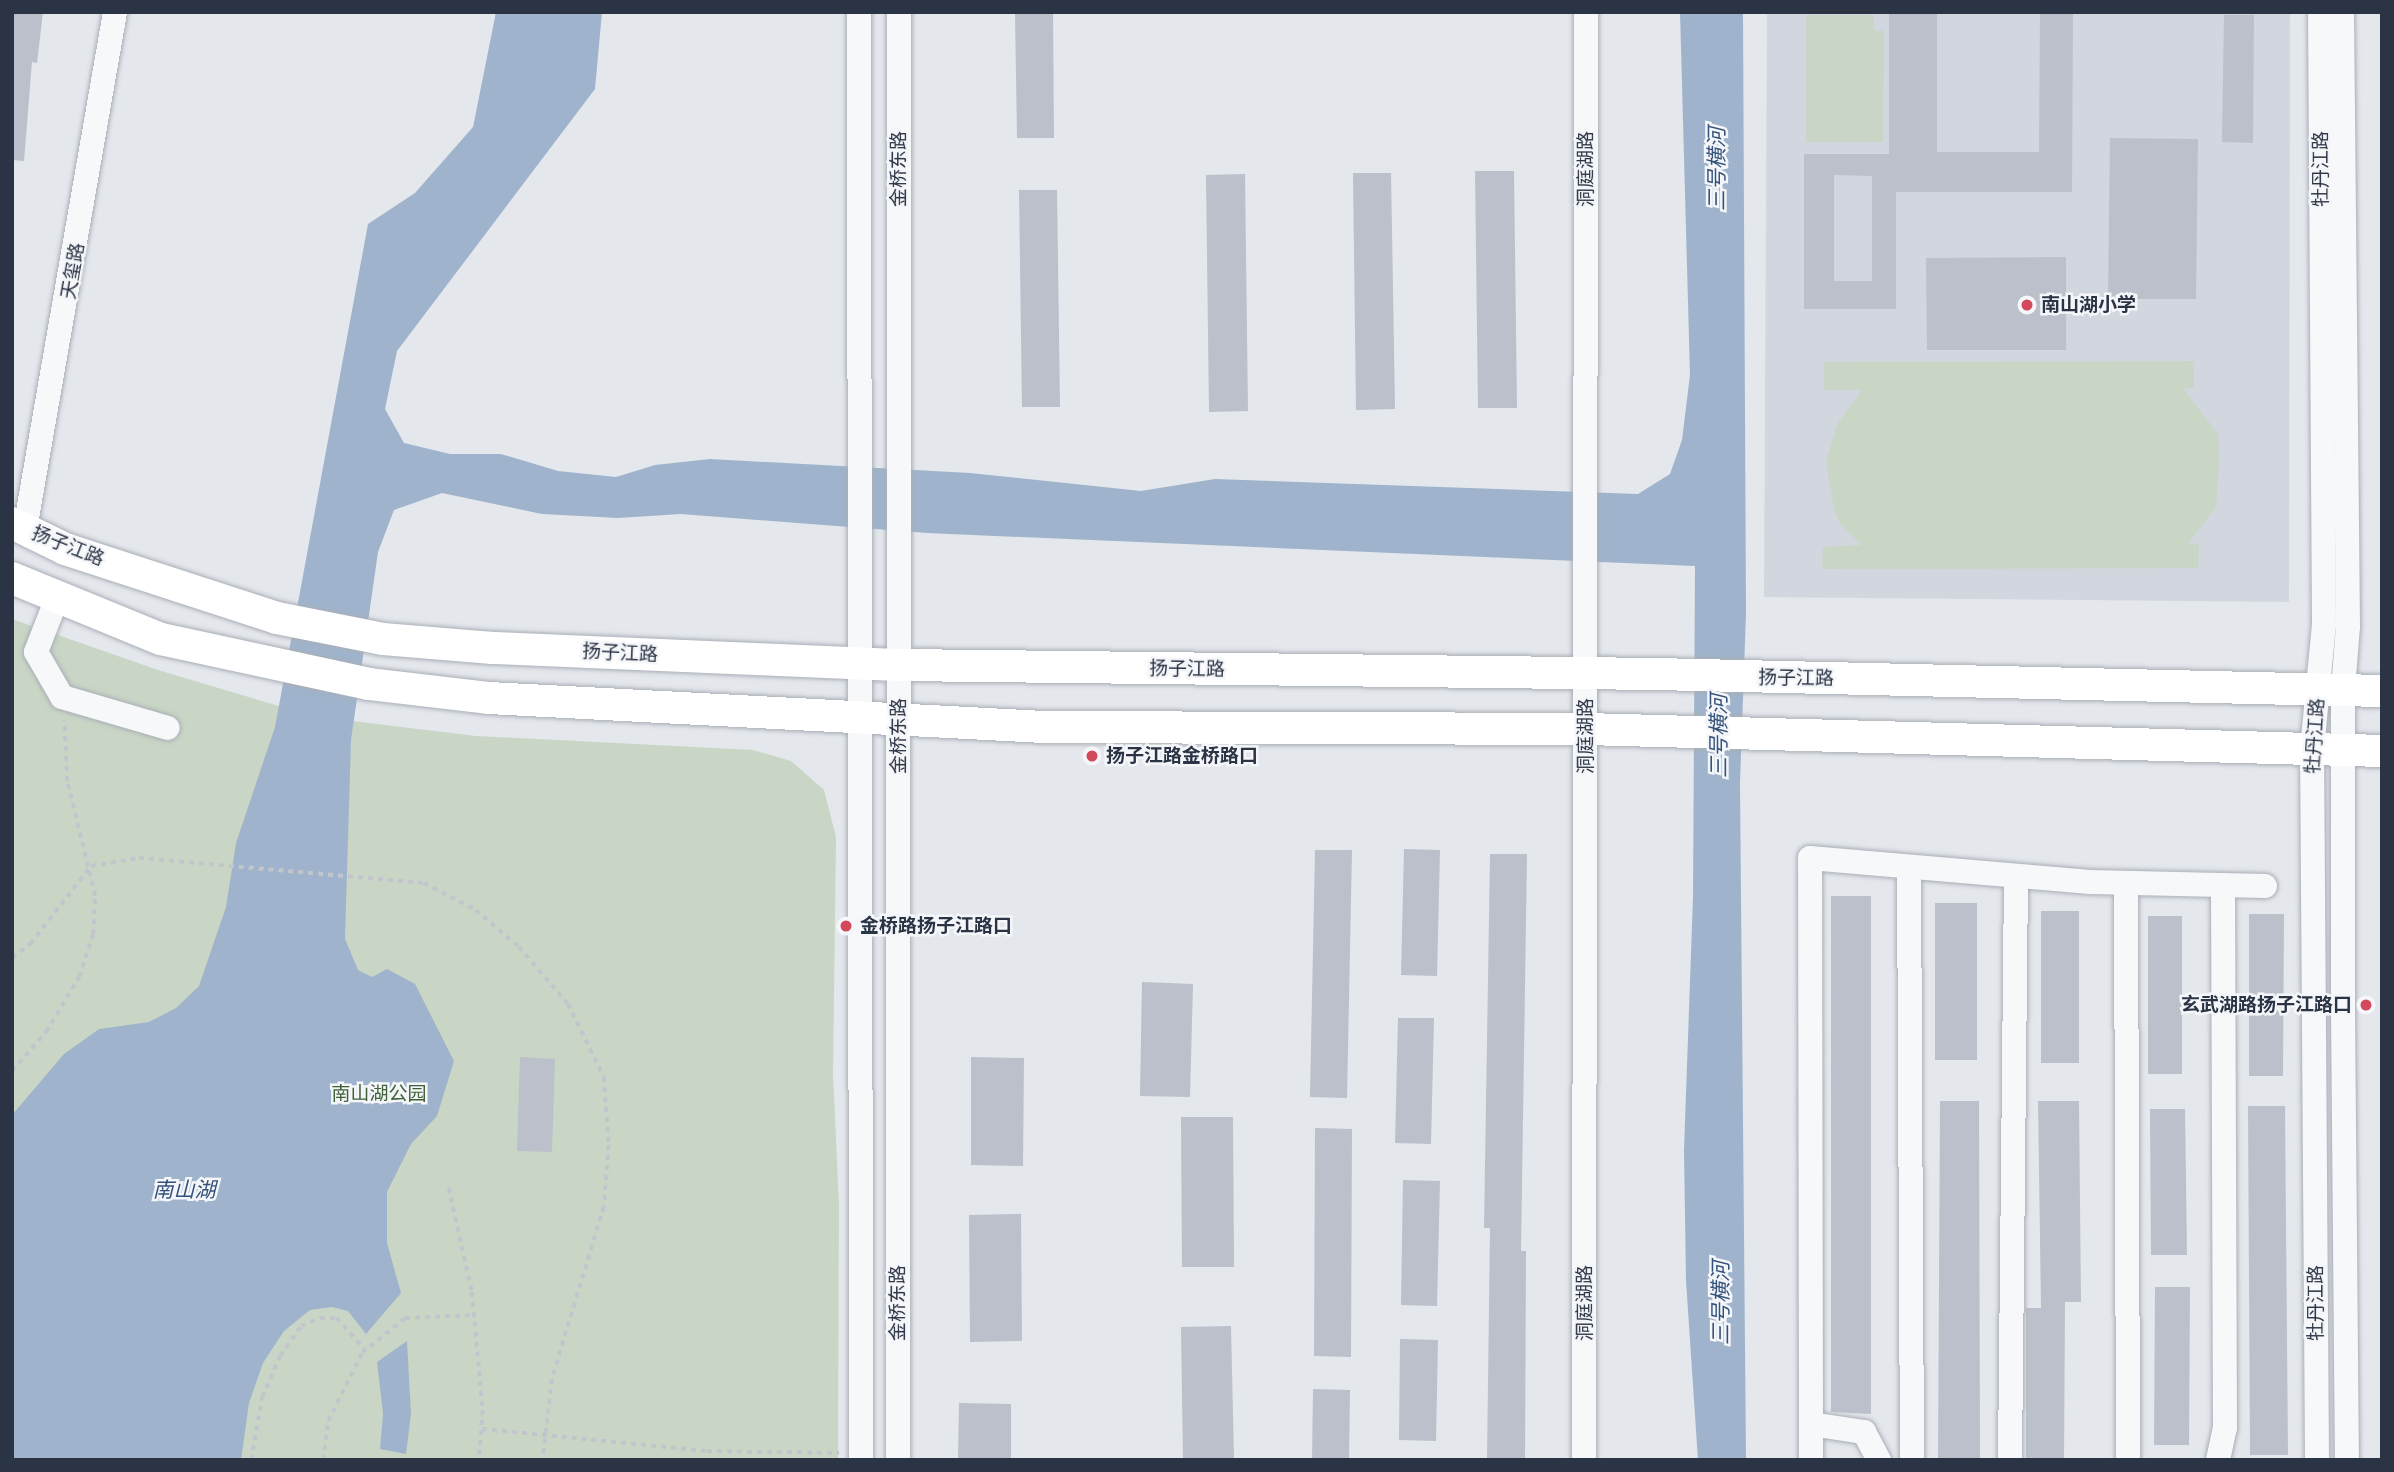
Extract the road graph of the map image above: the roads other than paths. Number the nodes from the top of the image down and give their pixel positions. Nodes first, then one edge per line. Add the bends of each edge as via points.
1 (115, 12) edge
2 (859, 12) edge
3 (899, 12) edge
4 (1586, 12) edge
5 (2320, 12) edge
6 (2342, 12) edge
7 (19, 526) edge
8 (12, 578) edge
9 (57, 598) junction
10 (858, 664) junction
11 (899, 665) junction
12 (1586, 673) junction
13 (2331, 690) junction
14 (2382, 691) edge
15 (859, 715) junction
16 (899, 718) junction
17 (168, 728) dead end
18 (1586, 729) junction
19 (2312, 749) junction
20 (2344, 750) junction
21 (2382, 751) edge
22 (1909, 868) junction
23 (2016, 877) junction
24 (2126, 883) junction
25 (2223, 885) junction
26 (2265, 886) dead end
27 (1811, 1424) junction
28 (852, 1457) edge
29 (898, 1460) edge
30 (1584, 1460) edge
31 (1811, 1460) edge
32 (1879, 1460) edge
33 (1912, 1460) edge
34 (2010, 1460) edge
35 (2128, 1460) edge
36 (2218, 1460) edge
37 (2317, 1460) edge
38 (2347, 1460) edge

1 - 7 street, 天玺路
2 - 10 street, 金桥东路
3 - 11 street, 金桥东路
4 - 12 street, 洞庭湖路
5 - 13 street, 牡丹江路 via 2324,625
6 - 13 street, 牡丹江路 via 2348,626
7 - 10 main road, 扬子江路 via 65,549 277,618 383,639
8 - 9 main road
9 - 15 main road via 160,639 369,684 489,698
9 - 17 street via 36,652 62,697
10 - 11 main road, 扬子江路
10 - 15 street, 金桥东路
11 - 12 main road, 扬子江路
11 - 16 street, 金桥东路
12 - 13 main road, 扬子江路
12 - 18 street, 洞庭湖路
13 - 14 main road, 扬子江路
13 - 19 street, 牡丹江路
13 - 20 street, 牡丹江路
15 - 16 main road
15 - 28 street, 金桥东路
16 - 18 main road via 1045,727
16 - 29 street, 金桥东路
18 - 19 main road
18 - 30 street, 洞庭湖路
19 - 20 main road
19 - 37 street, 牡丹江路
20 - 21 main road
20 - 38 street, 牡丹江路
22 - 23 street
22 - 27 street via 1810,858
22 - 33 street
23 - 24 street
23 - 34 street
24 - 25 street
24 - 35 street
25 - 26 street
25 - 36 street via 2225,1428
27 - 31 street
27 - 32 street via 1864,1432

